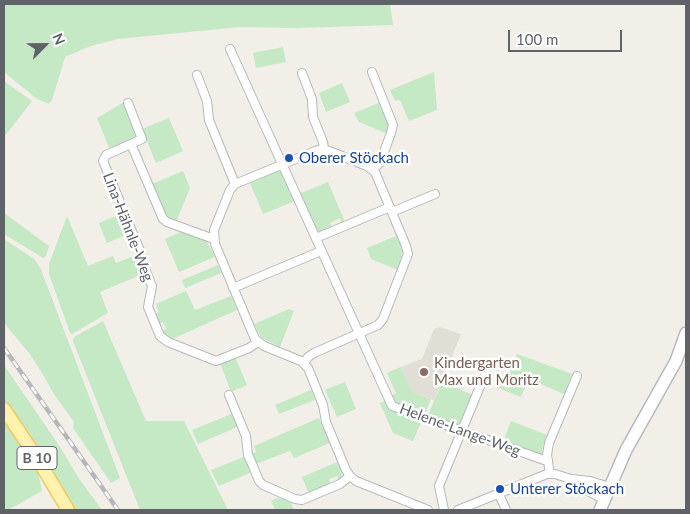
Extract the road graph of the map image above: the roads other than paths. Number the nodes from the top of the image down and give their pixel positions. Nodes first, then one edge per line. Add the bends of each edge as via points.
1 (230, 49) dead end
2 (372, 72) dead end
3 (302, 73) dead end
4 (197, 76) dead end
5 (128, 103) dead end
6 (131, 144) junction
7 (324, 149) junction
8 (282, 164) junction
9 (373, 169) junction
10 (235, 184) junction
11 (434, 194) dead end
12 (391, 210) junction
13 (316, 238) junction
14 (214, 239) junction
15 (321, 251) junction
16 (233, 288) junction
17 (686, 333) edge
18 (359, 334) junction
19 (258, 342) junction
20 (304, 363) junction
21 (488, 367) dead end
22 (577, 376) dead end
23 (228, 395) dead end
24 (4, 410) edge
25 (461, 431) junction
26 (548, 460) junction
27 (550, 474) junction
28 (350, 476) junction
29 (571, 479) junction
30 (610, 487) junction
31 (499, 494) junction
32 (603, 505) edge
33 (68, 510) edge
34 (428, 510) edge
35 (444, 510) edge
36 (458, 510) edge
37 (506, 510) edge

1 - 8 street, Helene-Lange-Weg
2 - 9 street via 393,125 380,163
3 - 7 street
4 - 10 street via 207,102 209,120
5 - 6 street via 142,140
6 - 14 street via 163,219
6 - 19 street, Lina-Hähnle-Weg via 106,155 103,161 152,286 148,307 159,334 168,342 216,361
7 - 8 street
7 - 9 street
8 - 10 street
8 - 13 street, Helene-Lange-Weg
9 - 12 street
10 - 14 street via 214,230
11 - 12 street
12 - 13 street
12 - 18 street via 408,250 408,258 383,319 375,327
13 - 15 street, Helene-Lange-Weg
14 - 16 street
15 - 16 street
15 - 18 street, Helene-Lange-Weg
16 - 19 street
17 - 30 main road via 676,360 626,450
18 - 20 street via 314,353
18 - 25 street, Helene-Lange-Weg via 392,406
19 - 20 street
20 - 28 street
21 - 25 street
22 - 26 street via 549,443
23 - 28 street via 246,436 252,466 263,485 302,500 340,484
24 - 33 main road, B 10
25 - 26 street, Helene-Lange-Weg
25 - 35 street via 439,486
26 - 27 street
27 - 29 street
27 - 31 street
28 - 34 street
29 - 30 street
29 - 32 street
30 - 32 main road
31 - 36 street
31 - 37 street

